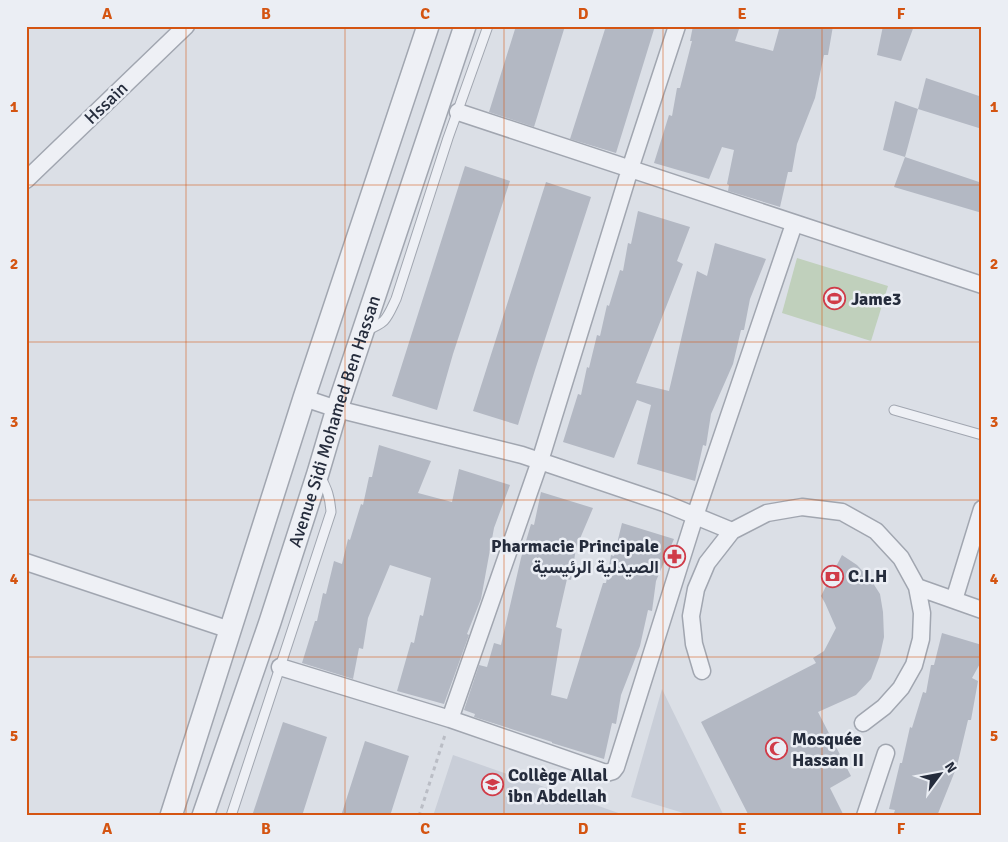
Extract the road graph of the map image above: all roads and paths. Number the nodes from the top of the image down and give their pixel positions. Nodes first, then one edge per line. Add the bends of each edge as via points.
1 (186, 26) edge
2 (428, 26) edge
3 (465, 26) edge
4 (488, 26) edge
5 (677, 26) edge
6 (458, 112) junction
7 (630, 169) junction
8 (26, 180) edge
9 (794, 224) junction
10 (982, 285) edge
11 (363, 332) junction
12 (304, 398) junction
13 (337, 409) junction
14 (894, 410) dead end
15 (982, 435) edge
16 (540, 462) junction
17 (318, 473) junction
18 (982, 509) edge
19 (696, 516) junction
20 (732, 531) junction
21 (26, 562) edge
22 (917, 588) junction
23 (954, 600) junction
24 (982, 610) edge
25 (230, 630) junction
26 (280, 667) junction
27 (702, 671) dead end
28 (450, 719) junction
29 (863, 723) dead end
30 (886, 753) dead end
31 (170, 816) edge
32 (203, 816) edge
33 (231, 816) edge
34 (419, 816) edge
35 (865, 816) edge

1 - 8 street, Hssain
2 - 12 street, Avenue Sidi Mohamed Ben Hassan
3 - 11 street, Avenue Sidi Mohamed Ben Hassan
4 - 6 lane
5 - 7 street
6 - 7 street
6 - 11 lane via 396,299 384,322
7 - 9 street
7 - 16 street
9 - 10 street
9 - 19 street
11 - 13 street, Avenue Sidi Mohamed Ben Hassan
12 - 13 street
12 - 25 street, Avenue Sidi Mohamed Ben Hassan
13 - 16 street
13 - 17 street, Avenue Sidi Mohamed Ben Hassan
14 - 15 lane
16 - 19 street
16 - 28 street
17 - 26 lane via 328,491 331,512
17 - 32 street, Avenue Sidi Mohamed Ben Hassan
18 - 23 street
19 - 20 street
19 - 28 street via 613,771 606,773
20 - 22 street via 767,513 802,507 842,512 876,531 901,558
20 - 27 street via 707,563 696,589 691,616 694,644
21 - 25 street
22 - 23 street
22 - 29 street via 922,613 921,639 914,665 884,708
23 - 24 street
25 - 31 street, Avenue Sidi Mohamed Ben Hassan
26 - 28 street
26 - 33 lane
28 - 34 path
30 - 35 street

